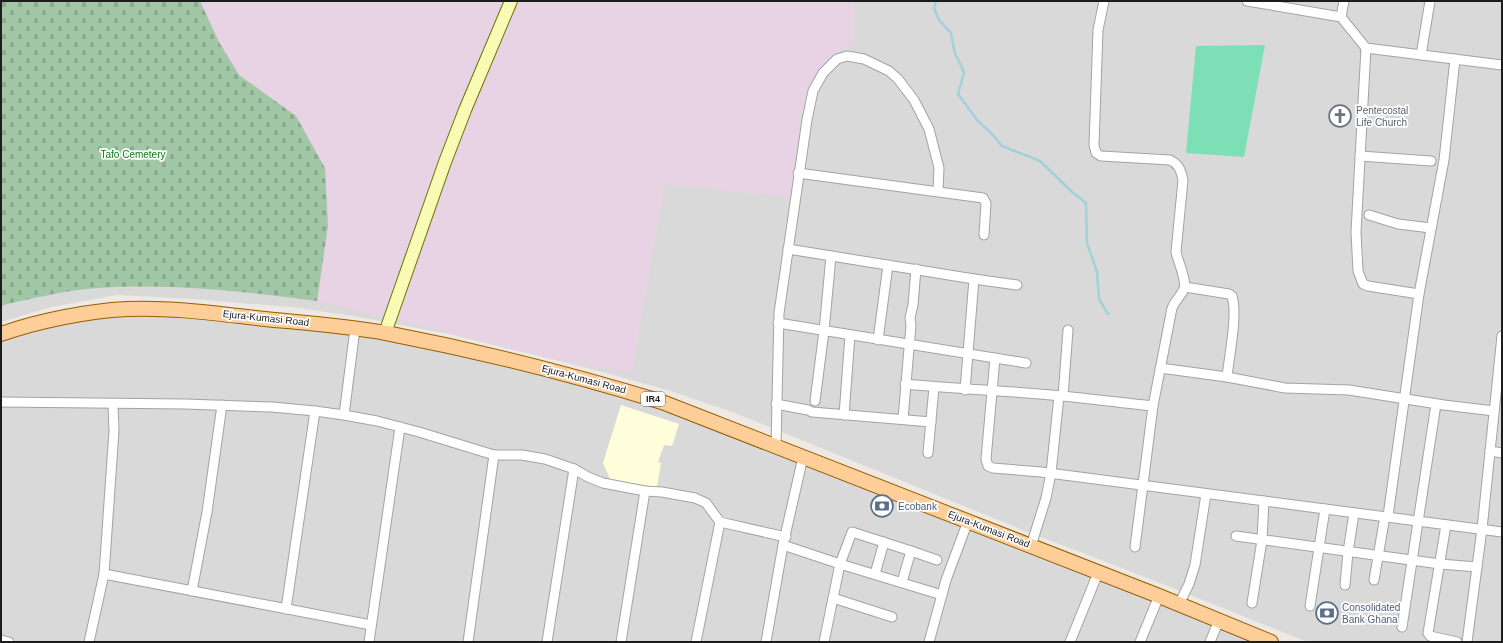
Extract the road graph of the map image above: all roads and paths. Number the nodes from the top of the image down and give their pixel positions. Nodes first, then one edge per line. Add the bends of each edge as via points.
1 (511, 1) edge
2 (1104, 1) edge
3 (1247, 1) edge
4 (1344, 1) edge
5 (1430, 1) edge
6 (1342, 17) junction
7 (1366, 48) junction
8 (1421, 55) junction
9 (1455, 59) junction
10 (1502, 65) edge
11 (1360, 156) junction
12 (1431, 161) dead end
13 (798, 173) junction
14 (938, 191) junction
15 (1369, 215) dead end
16 (1431, 228) junction
17 (984, 235) dead end
18 (788, 249) junction
19 (831, 256) junction
20 (888, 265) junction
21 (916, 269) junction
22 (974, 279) junction
23 (1017, 284) dead end
24 (1185, 288) junction
25 (1418, 294) junction
26 (778, 323) junction
27 (355, 329) junction
28 (1068, 330) dead end
29 (824, 331) junction
30 (385, 333) junction
31 (1, 334) edge
32 (850, 335) junction
33 (1502, 336) edge
34 (878, 340) junction
35 (909, 344) junction
36 (968, 354) junction
37 (995, 358) junction
38 (1026, 363) dead end
39 (1160, 368) junction
40 (1227, 377) junction
41 (905, 384) junction
42 (934, 387) junction
43 (965, 390) junction
44 (992, 391) junction
45 (1061, 396) junction
46 (1404, 398) junction
47 (815, 401) dead end
48 (1, 402) edge
49 (113, 404) junction
50 (776, 404) junction
51 (1436, 404) junction
52 (222, 406) junction
53 (1153, 406) junction
54 (315, 411) junction
55 (1494, 411) junction
56 (344, 415) junction
57 (844, 415) junction
58 (903, 419) junction
59 (931, 422) junction
60 (400, 427) junction
61 (776, 446) junction
62 (1490, 451) junction
63 (928, 453) dead end
64 (1502, 453) edge
65 (494, 454) junction
66 (803, 457) junction
67 (574, 469) junction
68 (1051, 473) junction
69 (1142, 485) junction
70 (645, 491) junction
71 (1206, 494) junction
72 (1264, 501) junction
73 (1325, 509) junction
74 (1354, 513) junction
75 (1387, 516) junction
76 (1418, 520) junction
77 (968, 521) junction
78 (720, 522) junction
79 (1446, 525) junction
80 (1482, 529) junction
81 (1502, 532) edge
82 (1236, 536) dead end
83 (1262, 540) junction
84 (785, 541) junction
85 (884, 542) junction
86 (1031, 546) junction
87 (1135, 547) dead end
88 (1318, 548) junction
89 (911, 551) junction
90 (1348, 552) junction
91 (1379, 556) junction
92 (937, 560) dead end
93 (1412, 560) junction
94 (840, 564) junction
95 (1440, 564) junction
96 (1477, 567) junction
97 (1098, 573) junction
98 (104, 574) junction
99 (875, 574) junction
100 (1374, 580) dead end
101 (902, 582) junction
102 (1345, 585) dead end
103 (192, 591) junction
104 (942, 595) junction
105 (1159, 596) junction
106 (833, 598) junction
107 (1252, 603) dead end
108 (1179, 604) junction
109 (1310, 606) dead end
110 (286, 609) junction
111 (892, 616) dead end
112 (1219, 620) junction
113 (371, 625) junction
114 (1402, 627) dead end
115 (1250, 638) edge
116 (1, 640) edge
117 (9, 642) edge
118 (89, 642) edge
119 (370, 642) edge
120 (468, 642) edge
121 (547, 642) edge
122 (621, 642) edge
123 (696, 642) edge
124 (766, 642) edge
125 (824, 642) edge
126 (929, 642) edge
127 (1070, 642) edge
128 (1140, 642) edge
129 (1210, 642) edge
130 (1271, 642) edge
131 (1457, 642) edge
132 (1467, 642) edge

1 - 30 street via 447,156
2 - 24 street via 1098,30 1094,145 1096,153 1101,156 1170,160 1181,170 1183,180 1176,252
3 - 6 street
4 - 6 street
5 - 8 street
6 - 7 street
7 - 8 street
7 - 11 street
8 - 9 street
9 - 10 street
9 - 16 street via 1444,160
11 - 12 street
11 - 25 street via 1356,232 1360,279 1368,286
13 - 14 street
13 - 14 street via 813,91 823,73 837,59 847,56 864,59 889,71 914,100 929,128 939,168
13 - 18 street
14 - 17 street via 982,198 986,203
15 - 16 street via 1398,224
16 - 25 street
18 - 19 street
18 - 26 street
19 - 20 street
19 - 29 street
20 - 21 street
20 - 34 street
21 - 22 street
21 - 35 street
22 - 23 street
22 - 36 street
24 - 39 street via 1172,308
24 - 40 street via 1232,296 1234,309
25 - 46 street
26 - 29 street
26 - 50 street
27 - 30 main road, Ejura-Kumasi Road / IR4
27 - 31 main road, Ejura-Kumasi Road / IR4 via 204,312 126,309 53,320
27 - 56 street
28 - 45 street
29 - 32 street
29 - 47 street
30 - 61 main road, Ejura-Kumasi Road / IR4 via 494,356 615,387 662,402
32 - 34 street
32 - 57 street
33 - 55 street
34 - 35 street
35 - 36 street
35 - 41 street
36 - 37 street
36 - 43 street
37 - 38 street
37 - 44 street
39 - 40 street
39 - 53 street
40 - 46 street via 1285,388 1349,390
41 - 42 street
41 - 58 street
42 - 43 street
42 - 59 street
43 - 44 street
44 - 45 street
44 - 68 street via 986,459 988,466
45 - 53 street
45 - 68 street
46 - 51 street
46 - 75 street
48 - 49 street
49 - 52 street
49 - 98 street via 114,431
50 - 57 street via 812,412
50 - 61 street
51 - 55 street
51 - 76 street
52 - 54 street
52 - 103 street via 207,512
53 - 69 street
54 - 56 street
54 - 110 street
55 - 62 street
56 - 60 street
57 - 58 street
58 - 59 street
59 - 63 street
60 - 65 street
60 - 113 street
61 - 66 main road, Ejura-Kumasi Road / IR4
62 - 64 street
62 - 80 street
65 - 67 street via 522,455
65 - 120 street
66 - 77 main road, Ejura-Kumasi Road / IR4
66 - 84 street
67 - 70 street via 603,483
67 - 121 street
68 - 69 street
68 - 86 street
69 - 71 street
69 - 87 street
70 - 78 street via 695,498 706,503
70 - 122 street
71 - 72 street
71 - 108 street via 1195,565
72 - 73 street
72 - 83 street
73 - 74 street
73 - 88 street
74 - 75 street
74 - 90 street
75 - 76 street
75 - 91 street
76 - 79 street
76 - 93 street
77 - 86 main road, Ejura-Kumasi Road / IR4
77 - 104 street
78 - 84 street
78 - 123 street
79 - 80 street
79 - 95 street
80 - 81 street
80 - 96 street
82 - 83 street
83 - 88 street
83 - 107 street
84 - 94 street
84 - 124 street
85 - 89 street
85 - 94 street via 852,532
85 - 99 street
86 - 97 main road, Ejura-Kumasi Road / IR4
88 - 90 street
88 - 109 street
89 - 92 street
89 - 101 street
90 - 91 street
90 - 102 street
91 - 93 street
91 - 100 street
93 - 95 street
93 - 114 street
94 - 99 street
94 - 106 street
95 - 96 street
95 - 131 street via 1428,634
96 - 132 street
97 - 105 main road, Ejura-Kumasi Road / IR4
97 - 127 street
98 - 103 street
98 - 118 street
99 - 101 street
101 - 104 street
103 - 110 street
104 - 126 street
105 - 108 main road, Ejura-Kumasi Road / IR4
105 - 128 street
106 - 111 street
106 - 125 street
108 - 112 main road, Ejura-Kumasi Road / IR4
110 - 113 street
112 - 115 main road, Ejura-Kumasi Road / IR4
112 - 129 street
113 - 119 street
115 - 130 main road, Ejura-Kumasi Road / IR4
116 - 117 street

